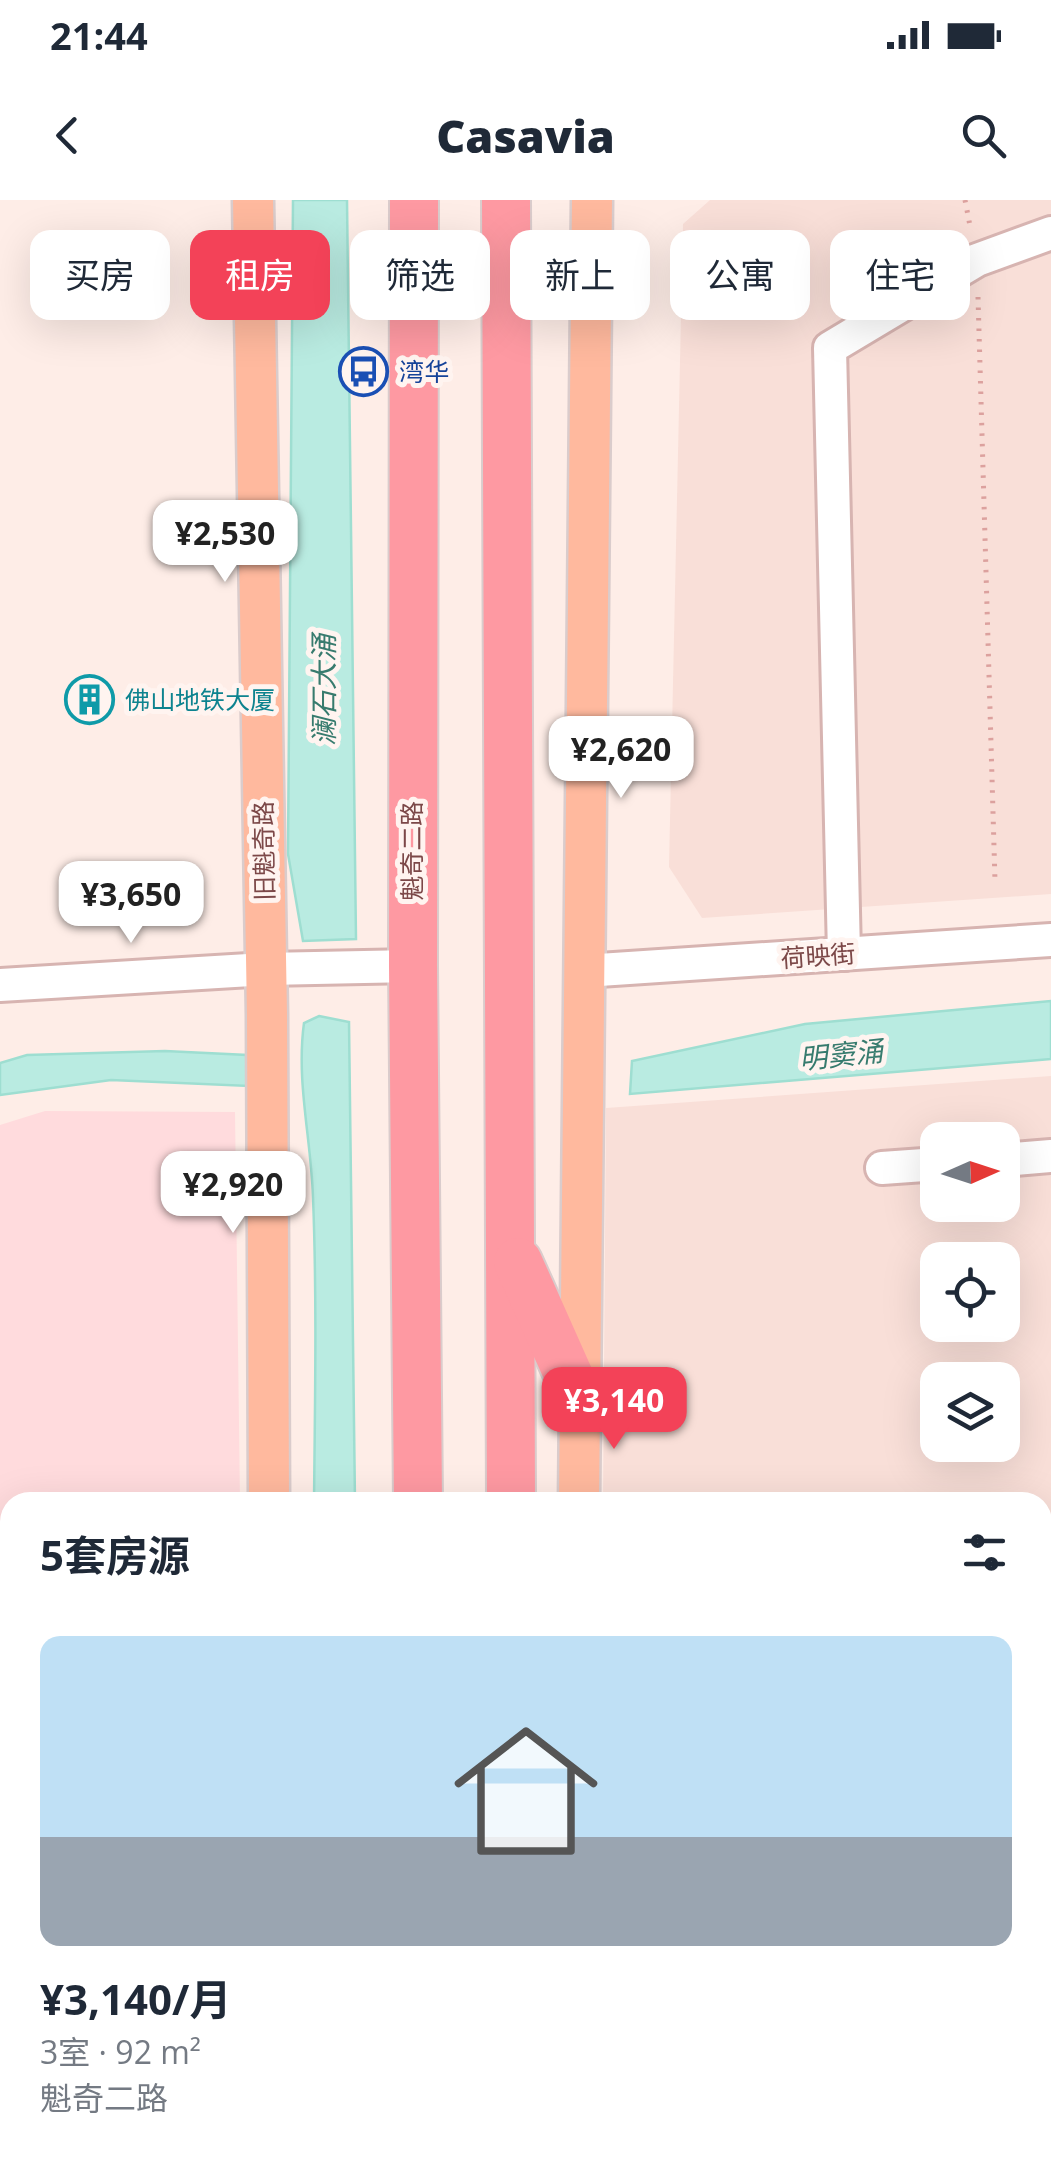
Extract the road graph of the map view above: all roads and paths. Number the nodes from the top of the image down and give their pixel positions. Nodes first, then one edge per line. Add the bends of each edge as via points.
1 (253, 200) edge
2 (506, 200) edge
3 (530, 200) edge
4 (592, 200) edge
5 (965, 200) edge
6 (411, 211) edge
7 (1051, 232) edge
8 (976, 260) junction
9 (506, 369) junction
10 (994, 881) dead end
11 (1051, 940) edge
12 (844, 954) junction
13 (413, 966) junction
14 (266, 969) junction
15 (584, 972) junction
16 (0, 985) edge
17 (1051, 1156) edge
18 (1020, 1159) edge
19 (920, 1165) edge
20 (882, 1168) dead end
21 (510, 1246) junction
22 (580, 1400) junction
23 (269, 1492) edge
24 (418, 1492) edge
25 (511, 1492) edge
26 (579, 1492) edge

1 - 14 main road, 旧魁奇路
2 - 9 highway
3 - 9 highway
4 - 15 main road
5 - 8 path
6 - 13 highway, 魁奇二路
7 - 8 street
8 - 10 path
8 - 12 street via 830,348
9 - 21 highway
11 - 12 street, 荷映街
12 - 15 street, 荷映街
13 - 14 street
13 - 24 highway, 魁奇二路
14 - 16 street
14 - 23 main road, 旧魁奇路
15 - 22 main road
17 - 18 street
19 - 20 street
21 - 22 highway
21 - 25 highway
22 - 26 main road

